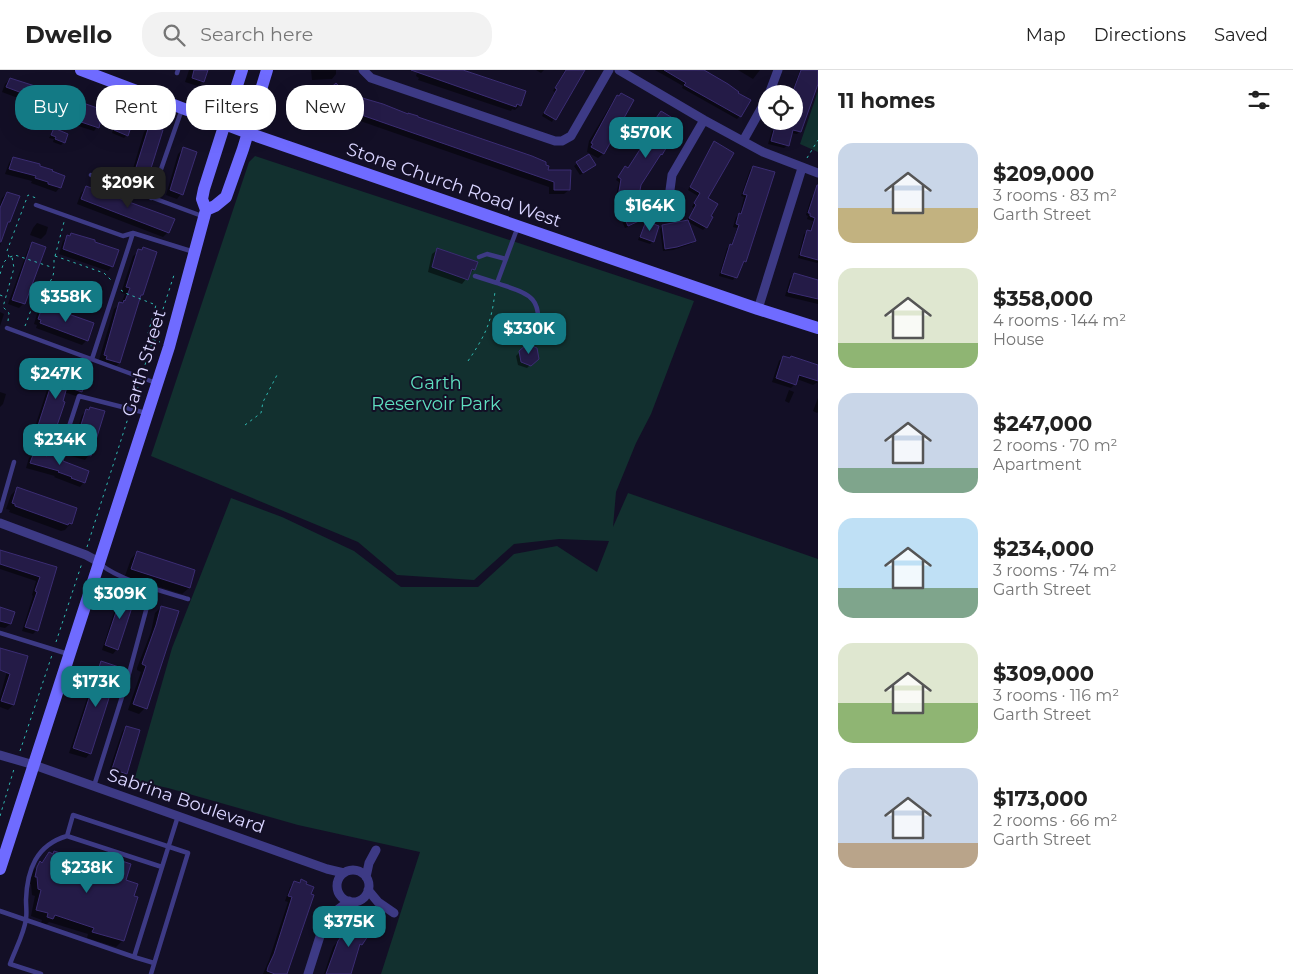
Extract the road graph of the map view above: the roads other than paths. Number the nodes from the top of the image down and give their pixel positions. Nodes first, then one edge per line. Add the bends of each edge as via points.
1 (81, 70) edge
2 (242, 70) edge
3 (267, 70) edge
4 (363, 70) edge
5 (609, 70) edge
6 (619, 70) edge
7 (778, 70) edge
8 (237, 85) edge
9 (772, 85) edge
10 (182, 108) junction
11 (186, 109) edge
12 (758, 114) edge
13 (704, 120) junction
14 (223, 130) edge
15 (240, 130) edge
16 (248, 133) junction
17 (743, 141) junction
18 (802, 168) junction
19 (818, 173) edge
20 (90, 175) dead end
21 (151, 198) junction
22 (36, 205) road end
23 (668, 205) dead end
24 (205, 213) junction
25 (518, 226) junction
26 (132, 233) junction
27 (195, 252) junction
28 (480, 257) dead end
29 (506, 258) junction
30 (475, 276) dead end
31 (497, 285) junction
32 (758, 309) junction
33 (7, 328) road end
34 (818, 328) edge
35 (537, 331) dead end
36 (92, 359) junction
37 (157, 383) junction
38 (147, 413) junction
39 (62, 445) dead end
40 (14, 462) dead end
41 (0, 511) edge
42 (0, 523) edge
43 (98, 562) junction
44 (152, 588) junction
45 (188, 599) dead end
46 (0, 633) edge
47 (70, 654) junction
48 (0, 755) edge
49 (34, 765) junction
50 (94, 786) junction
51 (178, 816) junction
52 (67, 836) junction
53 (169, 847) junction
54 (376, 850) dead end
55 (369, 863) junction
56 (162, 867) junction
57 (0, 868) edge
58 (327, 869) junction
59 (357, 870) junction
60 (344, 873) junction
61 (366, 877) junction
62 (338, 882) junction
63 (368, 890) junction
64 (339, 893) junction
65 (362, 898) junction
66 (349, 901) junction
67 (378, 902) junction
68 (0, 911) edge
69 (394, 913) dead end
70 (333, 914) junction
71 (26, 920) junction
72 (134, 957) junction
73 (154, 964) junction
74 (41, 974) edge
75 (151, 974) edge
76 (308, 974) edge

1 - 10 main road, Stone Church Road West
2 - 8 main road, Garth Street
3 - 16 main road
4 - 5 street via 371,78 562,141 571,136
6 - 13 street
7 - 9 street
10 - 11 main road, Stone Church Road West
10 - 21 lane
12 - 17 street
13 - 17 street
13 - 23 street via 672,175
14 - 24 main road, Garth Street via 204,189
15 - 16 main road, Stone Church Road West
16 - 24 main road via 226,197
16 - 25 main road, Stone Church Road West
17 - 18 street
18 - 19 street
18 - 32 street
20 - 21 lane
21 - 24 lane
22 - 26 lane via 123,236
24 - 27 main road, Garth Street
25 - 29 lane
25 - 32 main road, Stone Church Road West
26 - 27 lane
26 - 36 lane
27 - 37 main road, Garth Street
28 - 29 lane via 487,254
29 - 31 lane
30 - 31 lane
31 - 35 lane via 532,299 539,312
32 - 34 main road, Stone Church Road West
33 - 36 lane
36 - 37 lane
37 - 38 main road, Garth Street
38 - 39 lane via 79,396
38 - 43 main road, Garth Street
40 - 41 lane
42 - 43 street
43 - 44 lane via 108,571
43 - 47 main road, Garth Street
44 - 45 lane
44 - 50 lane
46 - 47 lane
47 - 49 main road, Garth Street
48 - 49 street, Sabrina Boulevard
49 - 50 street, Sabrina Boulevard
49 - 57 main road, Garth Street
50 - 51 street, Sabrina Boulevard
51 - 53 lane
51 - 58 street, Sabrina Boulevard
52 - 53 lane via 73,815
52 - 56 lane
52 - 71 lane via 50,843 34,861 27,891
53 - 56 lane
53 - 73 lane via 188,853
54 - 55 street
55 - 59 street
55 - 61 street
56 - 72 lane
58 - 60 street, Sabrina Boulevard
58 - 62 street
59 - 60 street
59 - 61 street
60 - 62 street
61 - 63 street
62 - 64 street
63 - 65 street
63 - 67 street
64 - 66 street
64 - 70 street
65 - 66 street via 356,902
65 - 67 street
66 - 70 street
67 - 69 street
68 - 71 lane
70 - 76 street via 322,930
71 - 72 lane
71 - 74 lane via 10,964
72 - 73 lane
73 - 75 lane

